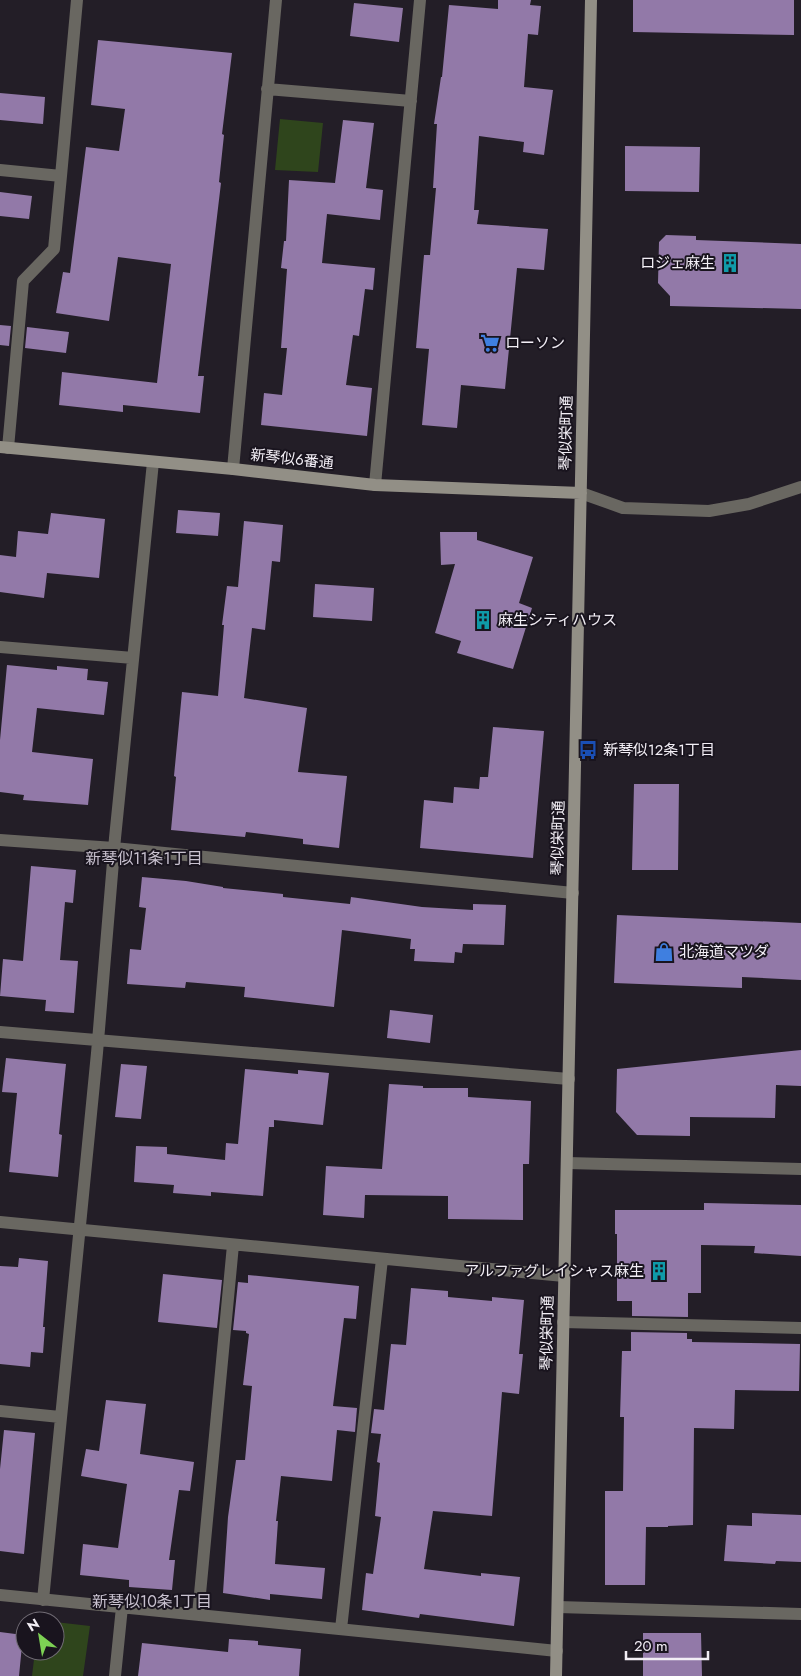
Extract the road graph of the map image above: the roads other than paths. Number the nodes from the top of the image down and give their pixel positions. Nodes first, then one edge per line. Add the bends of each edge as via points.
1 (77, 0) edge
2 (276, 0) edge
3 (420, 0) edge
4 (591, 0) edge
5 (267, 89) junction
6 (412, 101) junction
7 (0, 170) edge
8 (61, 176) junction
9 (4, 448) edge
10 (153, 462) junction
11 (233, 469) junction
12 (374, 485) junction
13 (801, 487) edge
14 (581, 493) junction
15 (0, 647) edge
16 (133, 658) junction
17 (0, 840) edge
18 (114, 848) junction
19 (573, 893) junction
20 (0, 1032) edge
21 (98, 1041) junction
22 (569, 1079) junction
23 (567, 1163) junction
24 (801, 1169) edge
25 (0, 1222) edge
26 (80, 1230) junction
27 (234, 1245) junction
28 (382, 1259) junction
29 (564, 1276) junction
30 (563, 1322) junction
31 (801, 1328) edge
32 (0, 1411) edge
33 (60, 1417) junction
34 (0, 1595) edge
35 (44, 1600) junction
36 (558, 1607) junction
37 (122, 1608) junction
38 (801, 1614) edge
39 (198, 1615) junction
40 (340, 1630) junction
41 (557, 1651) junction
42 (115, 1676) edge
43 (556, 1676) edge

1 - 8 street
2 - 5 street
3 - 6 street
4 - 14 main road, 琴似栄町通
5 - 6 street
5 - 11 street
6 - 12 street
7 - 8 street
8 - 9 street via 54,249 23,281
9 - 10 main road, 新琴似6番通
10 - 11 main road, 新琴似6番通
10 - 16 street
11 - 12 main road, 新琴似6番通
12 - 14 main road, 新琴似6番通
13 - 14 street via 749,504 709,511 623,508
14 - 19 main road, 琴似栄町通
15 - 16 street
16 - 18 street
17 - 18 street
18 - 19 street
18 - 21 street
19 - 22 main road, 琴似栄町通
20 - 21 street
21 - 22 street
21 - 26 street
22 - 23 main road, 琴似栄町通
23 - 24 street
23 - 29 main road, 琴似栄町通
25 - 26 street
26 - 27 street
26 - 33 street
27 - 28 street
27 - 39 street
28 - 29 street
28 - 40 street
29 - 30 main road, 琴似栄町通
30 - 31 street
30 - 36 main road, 琴似栄町通
32 - 33 street
33 - 35 street
34 - 35 street
35 - 37 street
36 - 38 street
36 - 41 main road, 琴似栄町通
37 - 39 street
37 - 42 street
39 - 40 street
40 - 41 street
41 - 43 main road, 琴似栄町通

